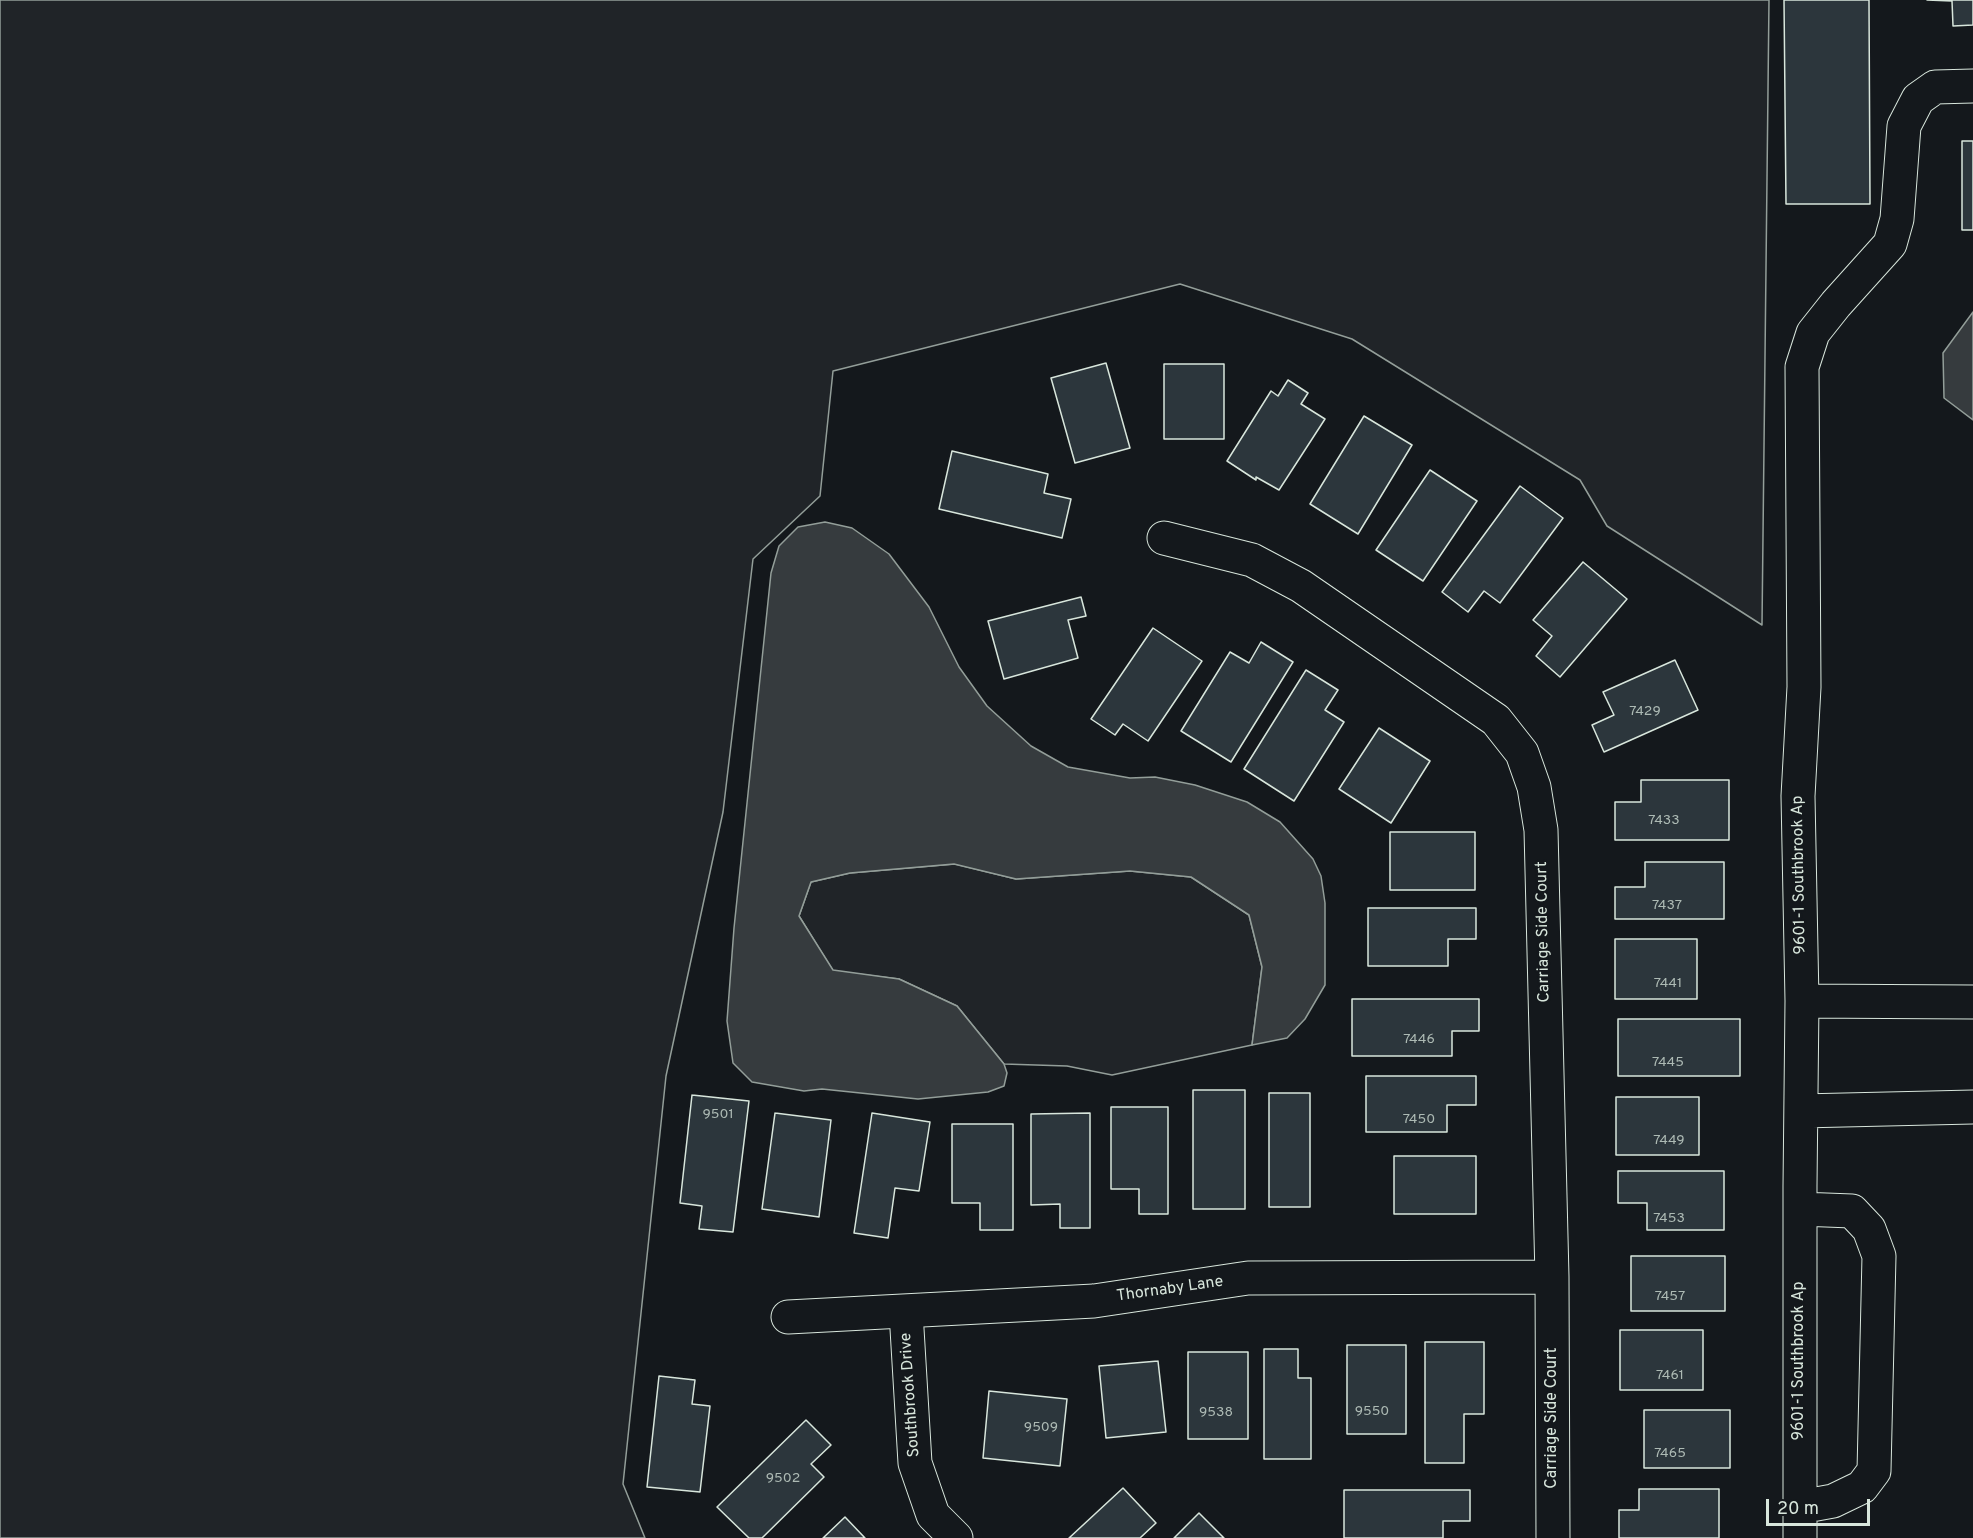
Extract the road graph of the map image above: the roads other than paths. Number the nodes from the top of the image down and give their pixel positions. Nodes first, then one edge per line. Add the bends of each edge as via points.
1 (1973, 86) edge
2 (1164, 538) dead end
3 (1802, 1001) junction
4 (1973, 1002) edge
5 (1973, 1107) edge
6 (1801, 1111) junction
7 (1800, 1209) junction
8 (1552, 1277) junction
9 (906, 1312) junction
10 (788, 1317) dead end
11 (1800, 1522) edge
12 (956, 1538) edge
13 (1553, 1538) edge

1 - 3 street, 9601-1 Southbrook Ap via 1935,87 1918,99 1904,126 1897,219 1890,244 1813,333 1802,367 1804,687 1798,796
2 - 8 street, Carriage Side Court via 1252,560 1301,586 1496,720 1522,753 1534,787 1541,830
3 - 4 street
3 - 6 street, 9601-1 Southbrook Ap
5 - 6 street
6 - 7 street, 9601-1 Southbrook Ap
7 - 11 street, 9601-1 Southbrook Ap
7 - 11 street via 1852,1211 1869,1229 1879,1256 1874,1471 1862,1487
8 - 9 street, Thornaby Lane via 1248,1278 1094,1301
8 - 13 street, Carriage Side Court
9 - 10 street, Thornaby Lane
9 - 12 street, Southbrook Drive via 915,1463 933,1515

